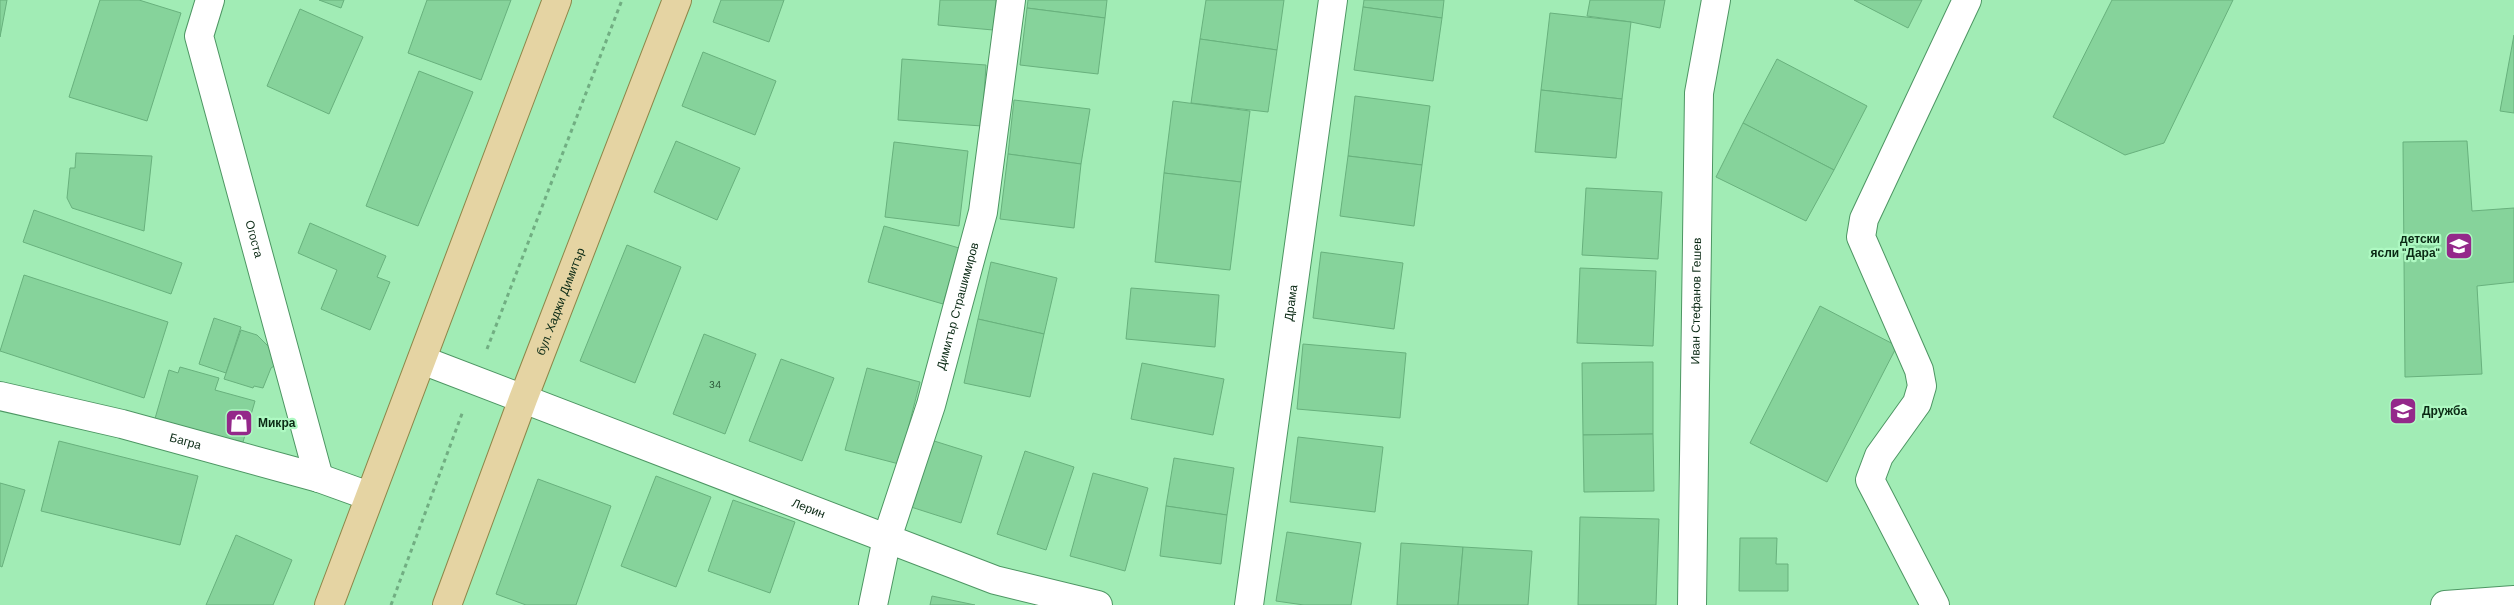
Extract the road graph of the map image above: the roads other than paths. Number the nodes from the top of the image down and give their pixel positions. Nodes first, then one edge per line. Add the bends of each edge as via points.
1 (210, 0) edge
2 (557, 0) edge
3 (677, 0) edge
4 (1010, 0) edge
5 (1333, 0) edge
6 (1716, 0) edge
7 (1967, 0) edge
8 (422, 360) junction
9 (0, 396) edge
10 (523, 399) junction
11 (319, 478) junction
12 (370, 496) junction
13 (887, 538) junction
14 (2514, 600) edge
15 (329, 605) edge
16 (447, 605) edge
17 (873, 605) edge
18 (1098, 605) edge
19 (1249, 605) edge
20 (1692, 605) edge
21 (1935, 605) edge
22 (2444, 605) edge

1 - 11 street, Огоста via 198,36
2 - 8 main road
3 - 10 main road, бул. Хаджи Димитър
4 - 13 street, Димитър Страшимиров via 983,212 931,405
5 - 19 street, Драма
6 - 20 street, Иван Стефанов Гешев via 1700,93
7 - 21 street via 1864,218 1861,237 1919,370 1922,386 1917,403 1879,456 1870,480
8 - 10 street, Лерин
8 - 12 main road
9 - 11 street, Багра via 122,424
10 - 13 street, Лерин
10 - 16 main road, бул. Хаджи Димитър
11 - 12 street, Багра
12 - 15 main road
13 - 17 street, Димитър Страшимиров
13 - 18 street, Лерин via 995,580
14 - 22 street

